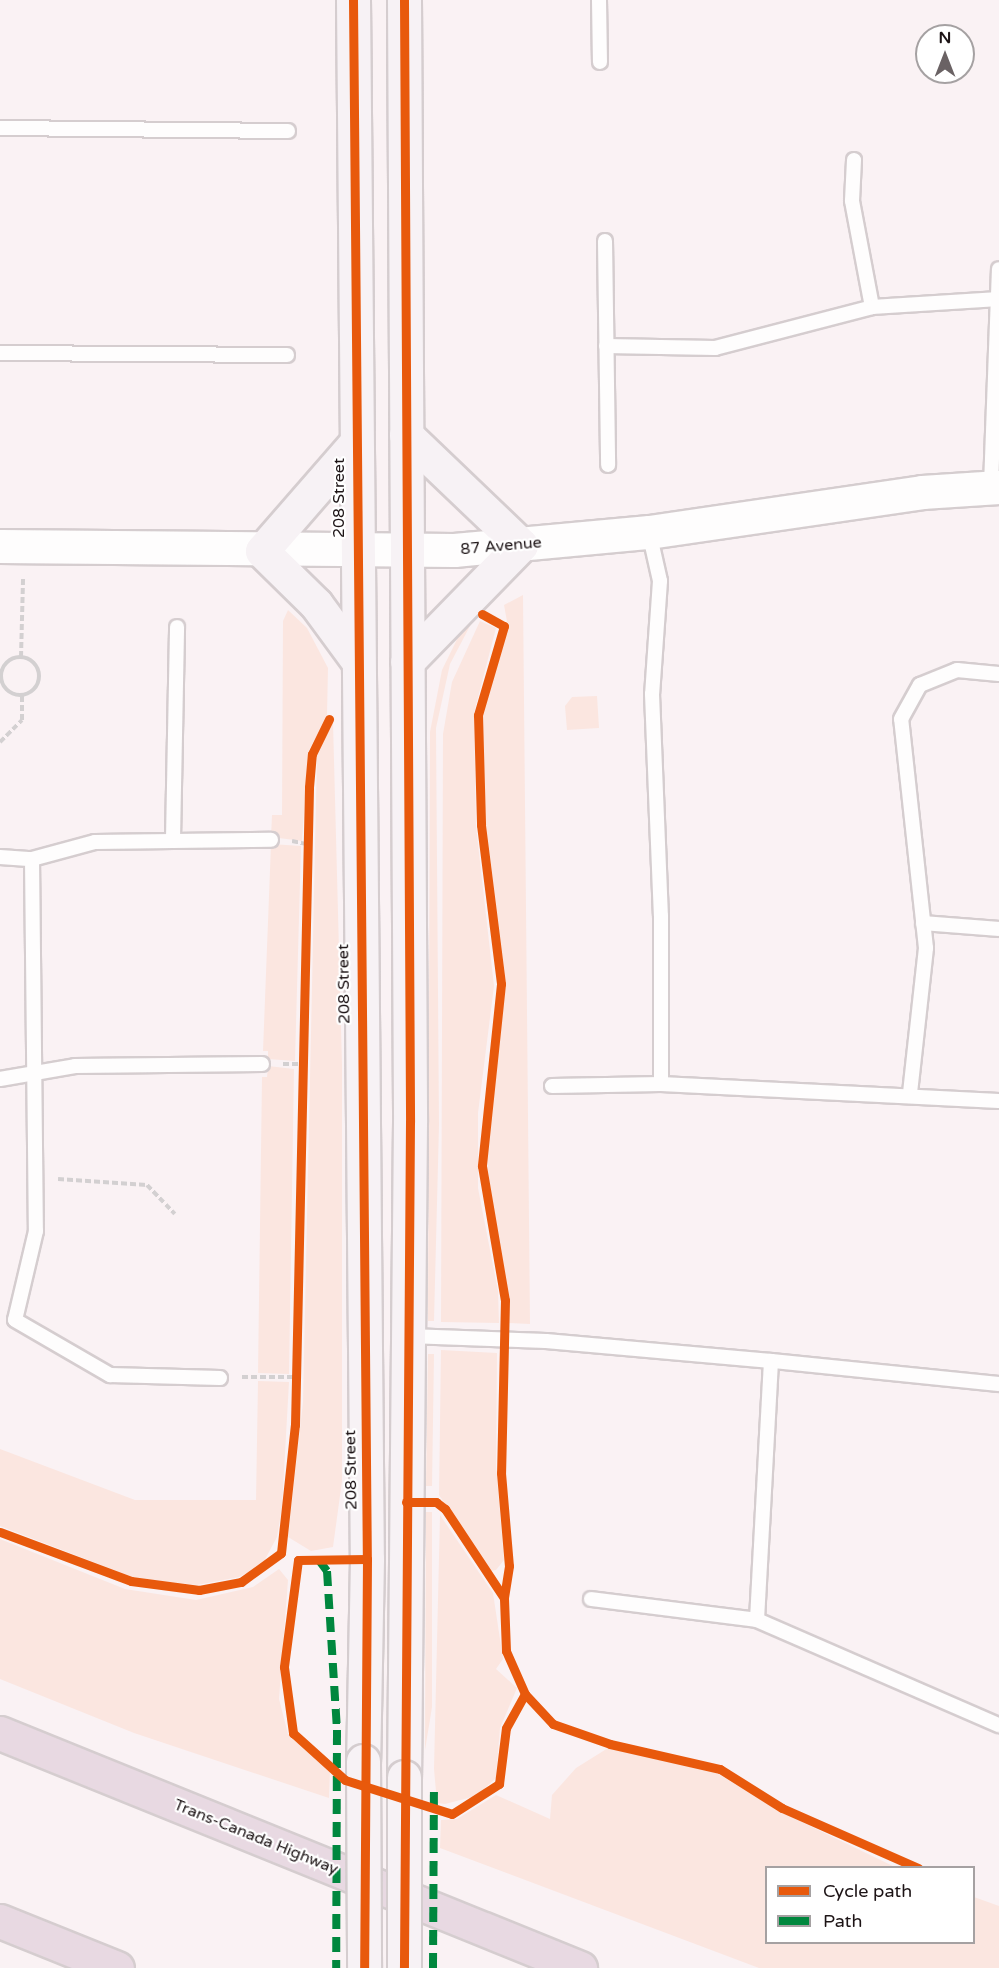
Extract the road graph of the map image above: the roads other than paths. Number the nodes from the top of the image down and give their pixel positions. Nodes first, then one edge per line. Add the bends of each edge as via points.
1 (353, 0) edge
2 (404, 0) edge
3 (599, 0) edge
4 (600, 62) dead end
5 (0, 128) edge
6 (288, 131) dead end
7 (854, 160) dead end
8 (605, 241) dead end
9 (999, 269) edge
10 (998, 299) edge
11 (872, 307) junction
12 (606, 346) junction
13 (0, 353) edge
14 (287, 355) dead end
15 (406, 435) junction
16 (354, 445) junction
17 (608, 465) dead end
18 (995, 487) edge
19 (649, 532) junction
20 (521, 545) junction
21 (0, 546) edge
22 (262, 551) junction
23 (405, 552) junction
24 (355, 553) junction
25 (177, 627) dead end
26 (355, 657) junction
27 (407, 662) junction
28 (999, 674) edge
29 (173, 839) junction
30 (271, 840) dead end
31 (0, 857) edge
32 (32, 859) junction
33 (923, 923) junction
34 (999, 929) edge
35 (262, 1064) dead end
36 (35, 1072) junction
37 (0, 1078) edge
38 (661, 1084) junction
39 (552, 1086) dead end
40 (910, 1093) junction
41 (999, 1101) edge
42 (0, 1316) edge
43 (15, 1320) junction
44 (408, 1336) junction
45 (771, 1362) junction
46 (220, 1378) road end
47 (999, 1384) edge
48 (591, 1599) dead end
49 (757, 1620) junction
50 (999, 1725) edge
51 (0, 1733) edge
52 (0, 1921) edge
53 (117, 1968) edge
54 (364, 1968) edge
55 (404, 1968) edge
56 (580, 1968) edge

1 - 16 main road, 208 Street
2 - 15 main road
3 - 4 lane
5 - 6 lane
7 - 11 lane via 852,201
8 - 12 lane
9 - 10 lane
10 - 11 lane
10 - 18 lane
11 - 12 lane via 715,348
12 - 17 lane
13 - 14 lane
15 - 20 main road
15 - 23 main road
16 - 22 main road
16 - 24 main road, 208 Street
18 - 19 street, 87 Avenue
19 - 20 street, 87 Avenue
19 - 38 lane via 660,581 652,694 661,916
20 - 23 street, 87 Avenue
20 - 27 main road
21 - 22 street, 87 Avenue
22 - 24 street, 87 Avenue
22 - 26 main road via 316,604
23 - 24 street, 87 Avenue
23 - 27 main road
24 - 26 main road, 208 Street
25 - 29 lane
26 - 54 main road, 208 Street, bridge via 367,1559
27 - 44 main road
28 - 33 lane via 957,670 920,685 902,719
29 - 30 lane
29 - 32 lane via 94,842
31 - 32 lane
32 - 36 lane
33 - 34 lane
33 - 40 lane via 926,948
35 - 36 lane via 75,1066
36 - 37 lane
36 - 43 lane via 36,1231
38 - 39 lane
38 - 40 lane
40 - 41 lane
42 - 43 lane
43 - 46 lane via 110,1375
44 - 45 lane via 538,1340
44 - 55 main road, bridge
45 - 47 lane
45 - 49 lane
48 - 49 lane
49 - 50 lane
51 - 56 highway, Trans-Canada Highway
52 - 53 highway

